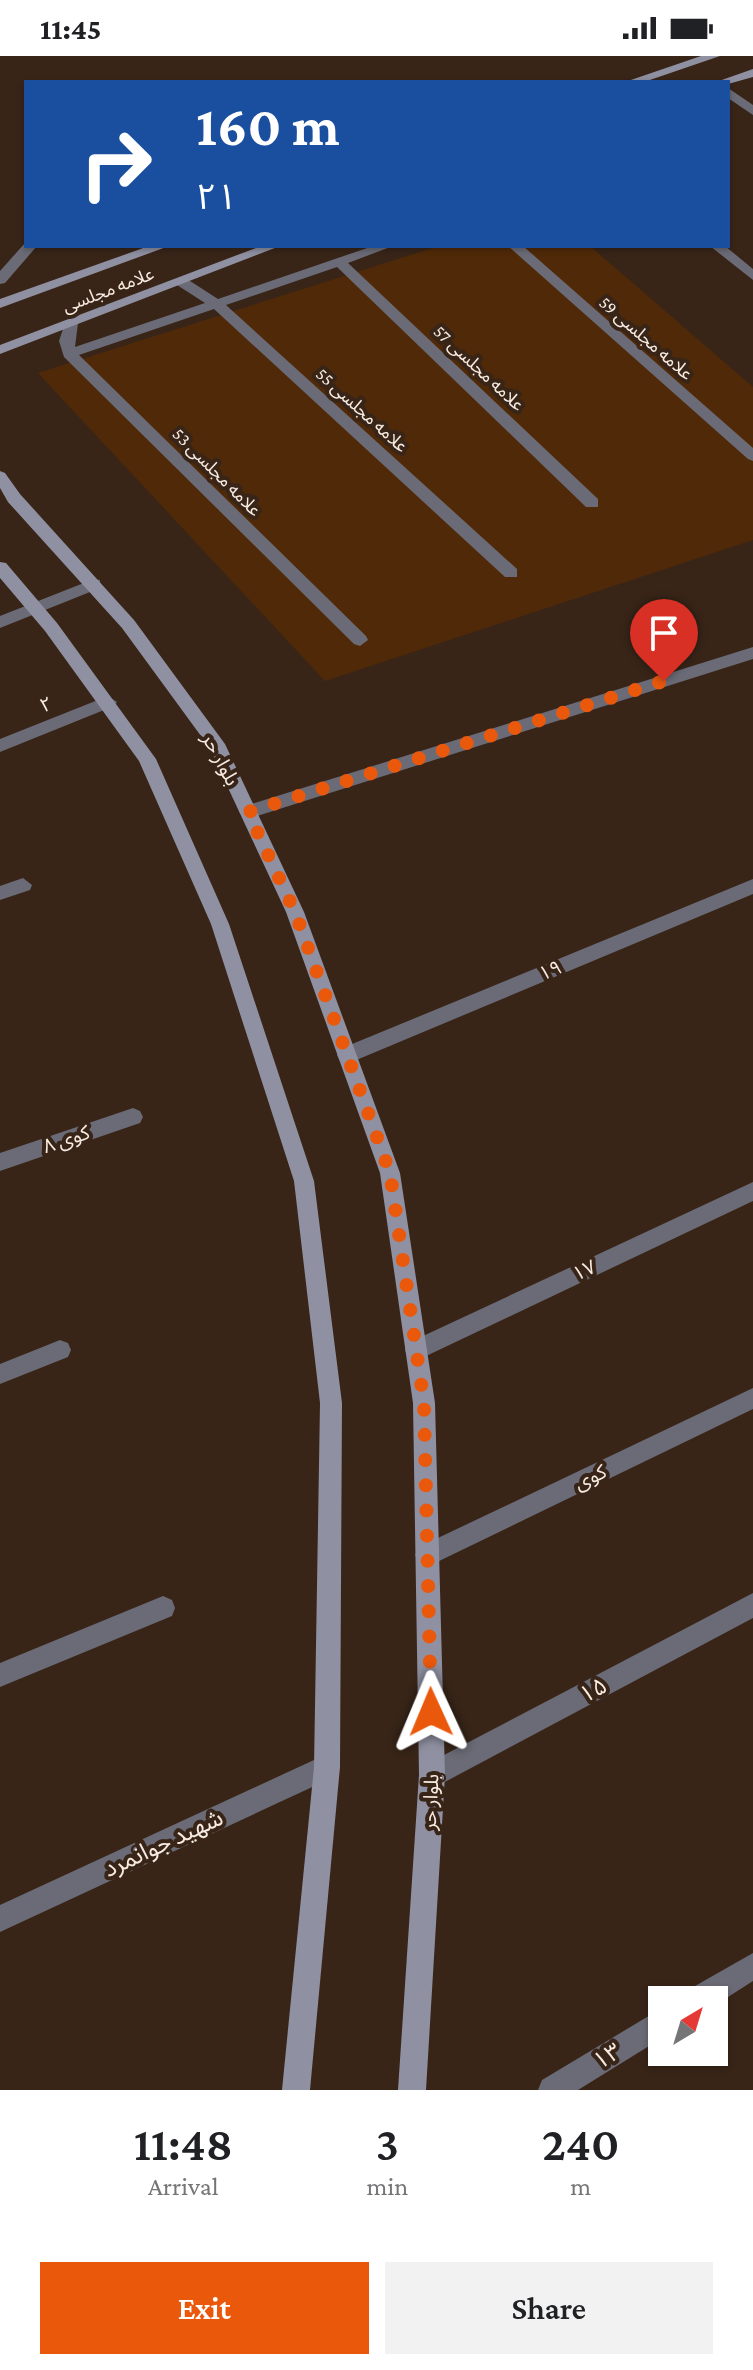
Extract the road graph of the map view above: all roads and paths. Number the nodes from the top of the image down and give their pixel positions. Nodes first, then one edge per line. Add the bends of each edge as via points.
1 (714, 56) edge
2 (753, 73) edge
3 (637, 80) edge
4 (729, 80) edge
5 (730, 94) edge
6 (753, 111) edge
7 (28, 248) edge
8 (156, 248) edge
9 (268, 248) edge
10 (380, 248) edge
11 (517, 248) edge
12 (719, 248) edge
13 (339, 262) junction
14 (753, 276) edge
15 (0, 280) edge
16 (182, 282) junction
17 (0, 304) edge
18 (218, 305) junction
19 (71, 323) junction
20 (0, 350) edge
21 (69, 354) junction
22 (753, 456) edge
23 (0, 476) edge
24 (592, 503) dead end
25 (0, 567) edge
26 (511, 573) dead end
27 (94, 584) junction
28 (34, 608) junction
29 (0, 622) edge
30 (360, 640) dead end
31 (753, 653) edge
32 (108, 702) junction
33 (0, 746) edge
34 (248, 812) junction
35 (23, 885) dead end
36 (753, 886) edge
37 (0, 893) edge
38 (347, 1055) junction
39 (133, 1117) dead end
40 (0, 1162) edge
41 (753, 1191) edge
42 (60, 1350) dead end
43 (416, 1350) junction
44 (0, 1374) edge
45 (753, 1398) edge
46 (427, 1555) junction
47 (753, 1605) edge
48 (163, 1608) dead end
49 (0, 1675) edge
50 (327, 1767) junction
51 (432, 1775) junction
52 (0, 1919) edge
53 (753, 1966) edge
54 (721, 1986) edge
55 (648, 2031) edge
56 (296, 2090) edge
57 (412, 2090) edge
58 (552, 2090) edge

1 - 3 main road
2 - 4 main road
5 - 6 street
7 - 15 street
8 - 17 main road, علامه مجلسی
9 - 16 main road, علامه مجلسی
10 - 13 street
11 - 22 street, علامه مجلسی 59
12 - 14 street
13 - 18 street
13 - 24 street, علامه مجلسی 57
16 - 18 street, علامه مجلسی 55
16 - 19 main road, علامه مجلسی
18 - 21 street
18 - 26 street, علامه مجلسی 55
19 - 20 main road, علامه مجلسی
19 - 21 street
21 - 30 street, علامه مجلسی 53
23 - 27 main road, بلوار حر
25 - 28 main road
27 - 28 street
27 - 34 main road, بلوار حر via 216,744
28 - 29 street
28 - 32 main road
31 - 34 street
32 - 33 street, ۲
32 - 50 main road via 147,759 220,924 304,1181 331,1403
34 - 38 main road, بلوار حر via 295,912
35 - 37 street
36 - 38 street, ۱۹
38 - 43 main road, بلوار حر via 390,1173
39 - 40 street, کوی ۸
41 - 43 street, ۱۷
42 - 44 street
43 - 46 main road, بلوار حر via 424,1403
45 - 46 street, کوی
46 - 51 main road, بلوار حر
47 - 51 street, ۱۵
48 - 49 street
50 - 52 street, شهید جوانمرد
50 - 56 main road
51 - 57 main road, بلوار حر
53 - 54 street
55 - 58 street, ۱۳

